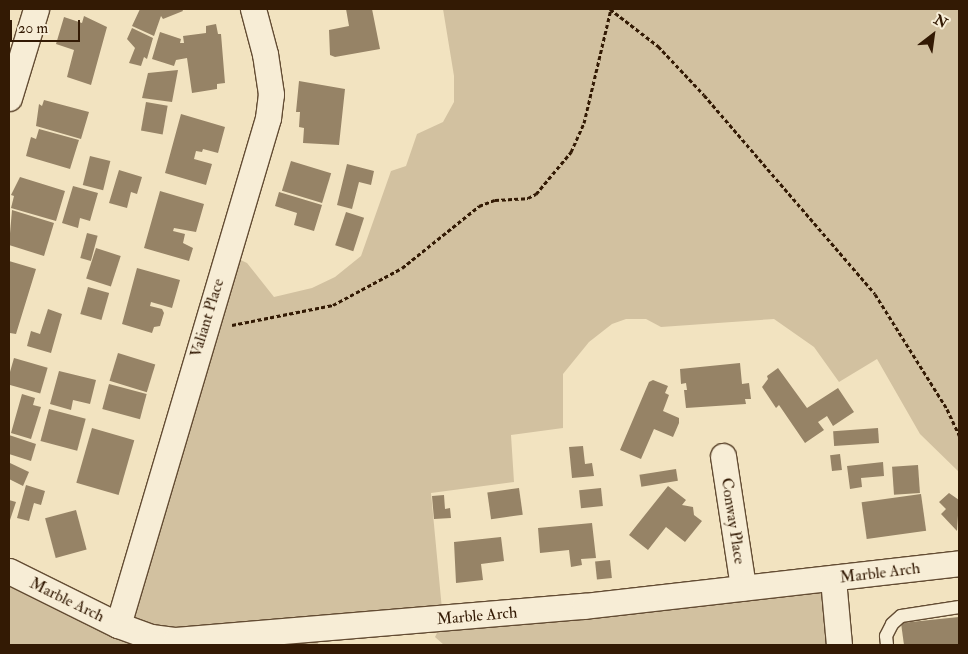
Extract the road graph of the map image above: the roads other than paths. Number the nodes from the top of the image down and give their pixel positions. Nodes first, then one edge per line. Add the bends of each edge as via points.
1 (36, 9) edge
2 (253, 9) edge
3 (9, 98) edge
4 (723, 456) dead end
5 (959, 563) edge
6 (9, 571) edge
7 (833, 579) junction
8 (743, 587) junction
9 (959, 607) edge
10 (118, 625) junction
11 (316, 638) edge
12 (839, 645) edge
13 (887, 645) edge

1 - 3 street
2 - 10 street, Valiant Place via 271,94 268,118
4 - 8 street, Conway Place
5 - 7 street, Marble Arch
6 - 10 street, Marble Arch
7 - 8 street, Marble Arch
7 - 12 street
8 - 11 street, Marble Arch
9 - 13 lane via 901,616 886,636
10 - 11 street, Marble Arch via 164,640

